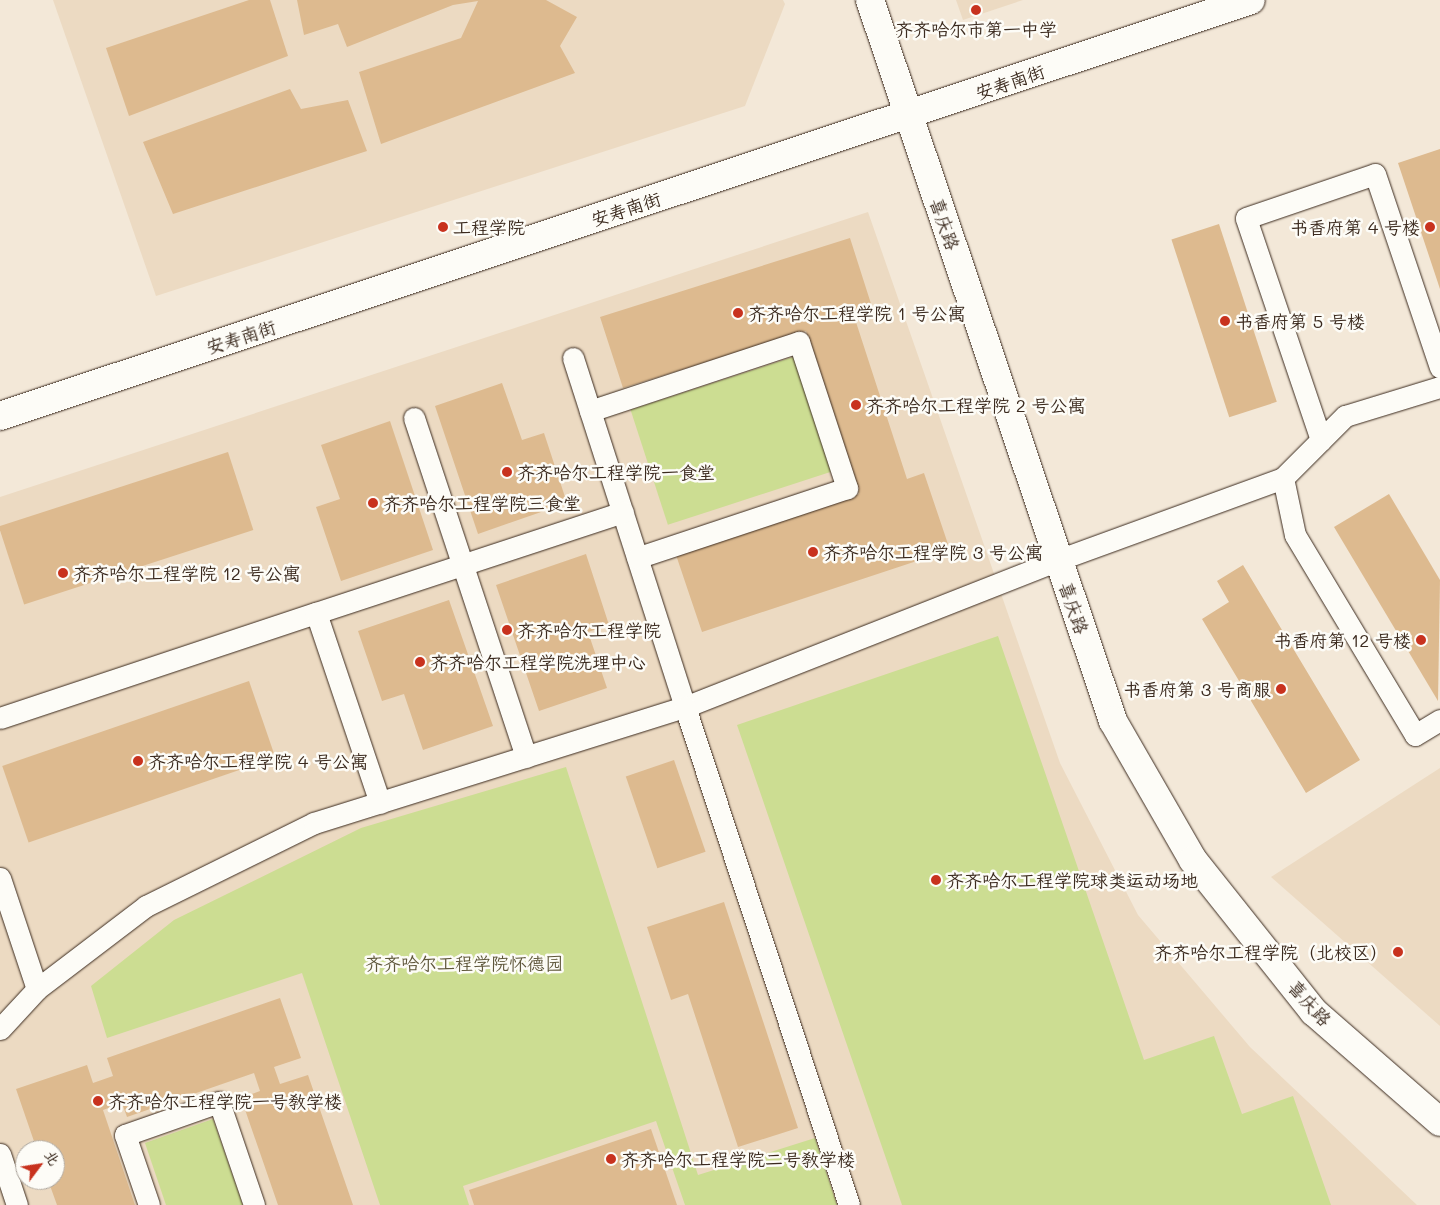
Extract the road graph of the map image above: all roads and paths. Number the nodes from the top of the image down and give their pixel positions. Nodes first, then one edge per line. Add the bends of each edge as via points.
1 (870, 0) edge
2 (1251, 0) edge
3 (908, 116) junction
4 (573, 358) dead end
5 (1440, 367) edge
6 (1440, 387) edge
7 (590, 411) junction
8 (0, 416) edge
9 (414, 418) dead end
10 (1321, 440) junction
11 (1283, 478) junction
12 (623, 512) junction
13 (637, 558) junction
14 (1058, 560) junction
15 (462, 565) junction
16 (316, 613) junction
17 (685, 708) junction
18 (0, 718) edge
19 (1440, 720) edge
20 (526, 757) junction
21 (380, 803) junction
22 (0, 878) edge
23 (37, 989) junction
24 (0, 1029) edge
25 (1440, 1122) edge
26 (0, 1154) edge
27 (16, 1205) edge
28 (149, 1205) edge
29 (254, 1205) edge
30 (849, 1205) edge

1 - 3 street, 喜庆路
2 - 3 street, 安寿南街
3 - 8 street, 安寿南街
3 - 14 street, 喜庆路
4 - 7 street
5 - 10 street via 1375,174 1246,218
6 - 10 street via 1346,416
7 - 12 street
7 - 13 street via 799,342 847,488
9 - 15 street
10 - 11 street
11 - 14 street
11 - 19 street via 1295,535 1415,736
12 - 13 street
12 - 15 street
13 - 17 street
14 - 17 street
14 - 25 street, 喜庆路 via 1113,722 1193,860 1314,1012
15 - 16 street
15 - 20 street
16 - 18 street
16 - 21 street
17 - 20 street
17 - 30 street
20 - 21 street
21 - 23 street via 314,823 146,906
22 - 23 street
23 - 24 street
26 - 27 street
28 - 29 street via 125,1135 218,1102

